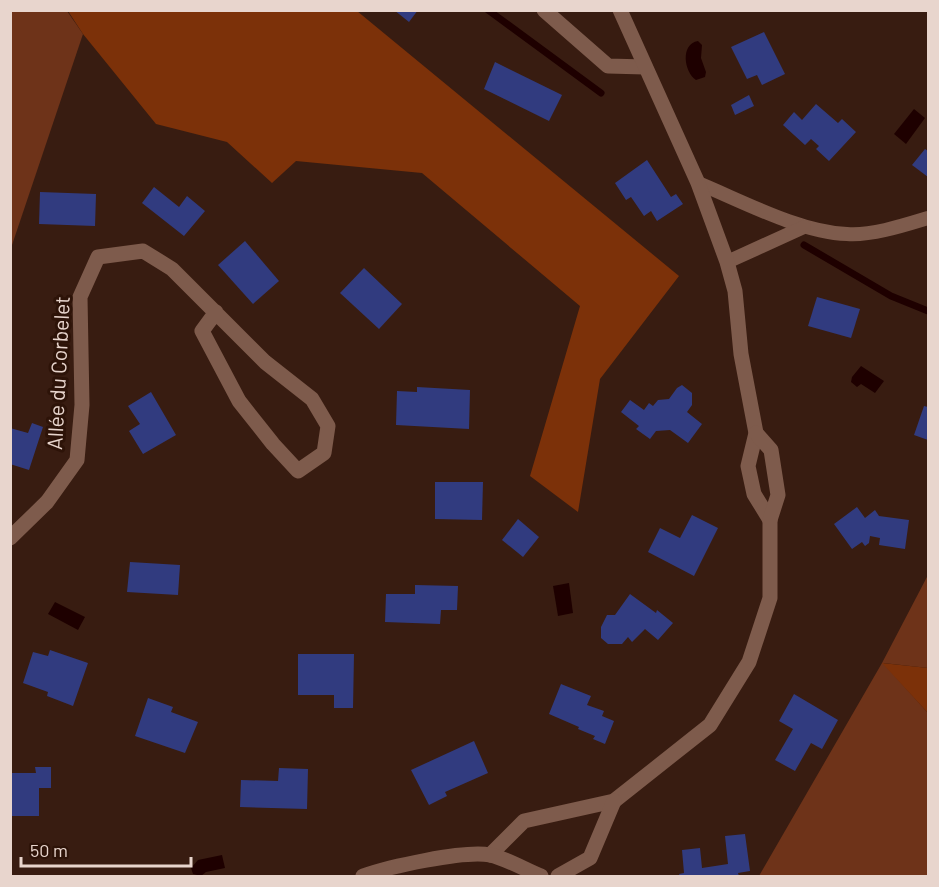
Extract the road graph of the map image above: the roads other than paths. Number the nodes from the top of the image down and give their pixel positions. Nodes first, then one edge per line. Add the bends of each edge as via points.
1 (544, 10) edge
2 (620, 10) edge
3 (645, 67) junction
4 (698, 183) junction
5 (928, 218) edge
6 (804, 227) junction
7 (727, 262) junction
8 (216, 312) junction
9 (756, 433) junction
10 (770, 520) junction
11 (10, 538) edge
12 (614, 801) junction
13 (490, 855) junction
14 (363, 876) edge
15 (541, 876) edge
16 (558, 876) edge

1 - 3 street via 608,66
2 - 3 street
3 - 4 street
4 - 6 lane
4 - 7 street
5 - 6 lane via 848,235
6 - 7 lane
7 - 9 street via 735,291 741,354
8 - 8 street, Allée du Corbelet via 202,331 239,401 298,471 324,453 328,426 312,399 265,362
8 - 11 street, Allée du Corbelet via 172,268 142,251 98,257 80,297 82,405 77,460 47,502
9 - 10 street via 748,466 754,494
9 - 10 street via 771,450 778,495
10 - 12 street via 770,598 749,662 710,725
12 - 13 street via 524,821
12 - 16 street via 590,858
13 - 14 street via 455,856
13 - 15 street

